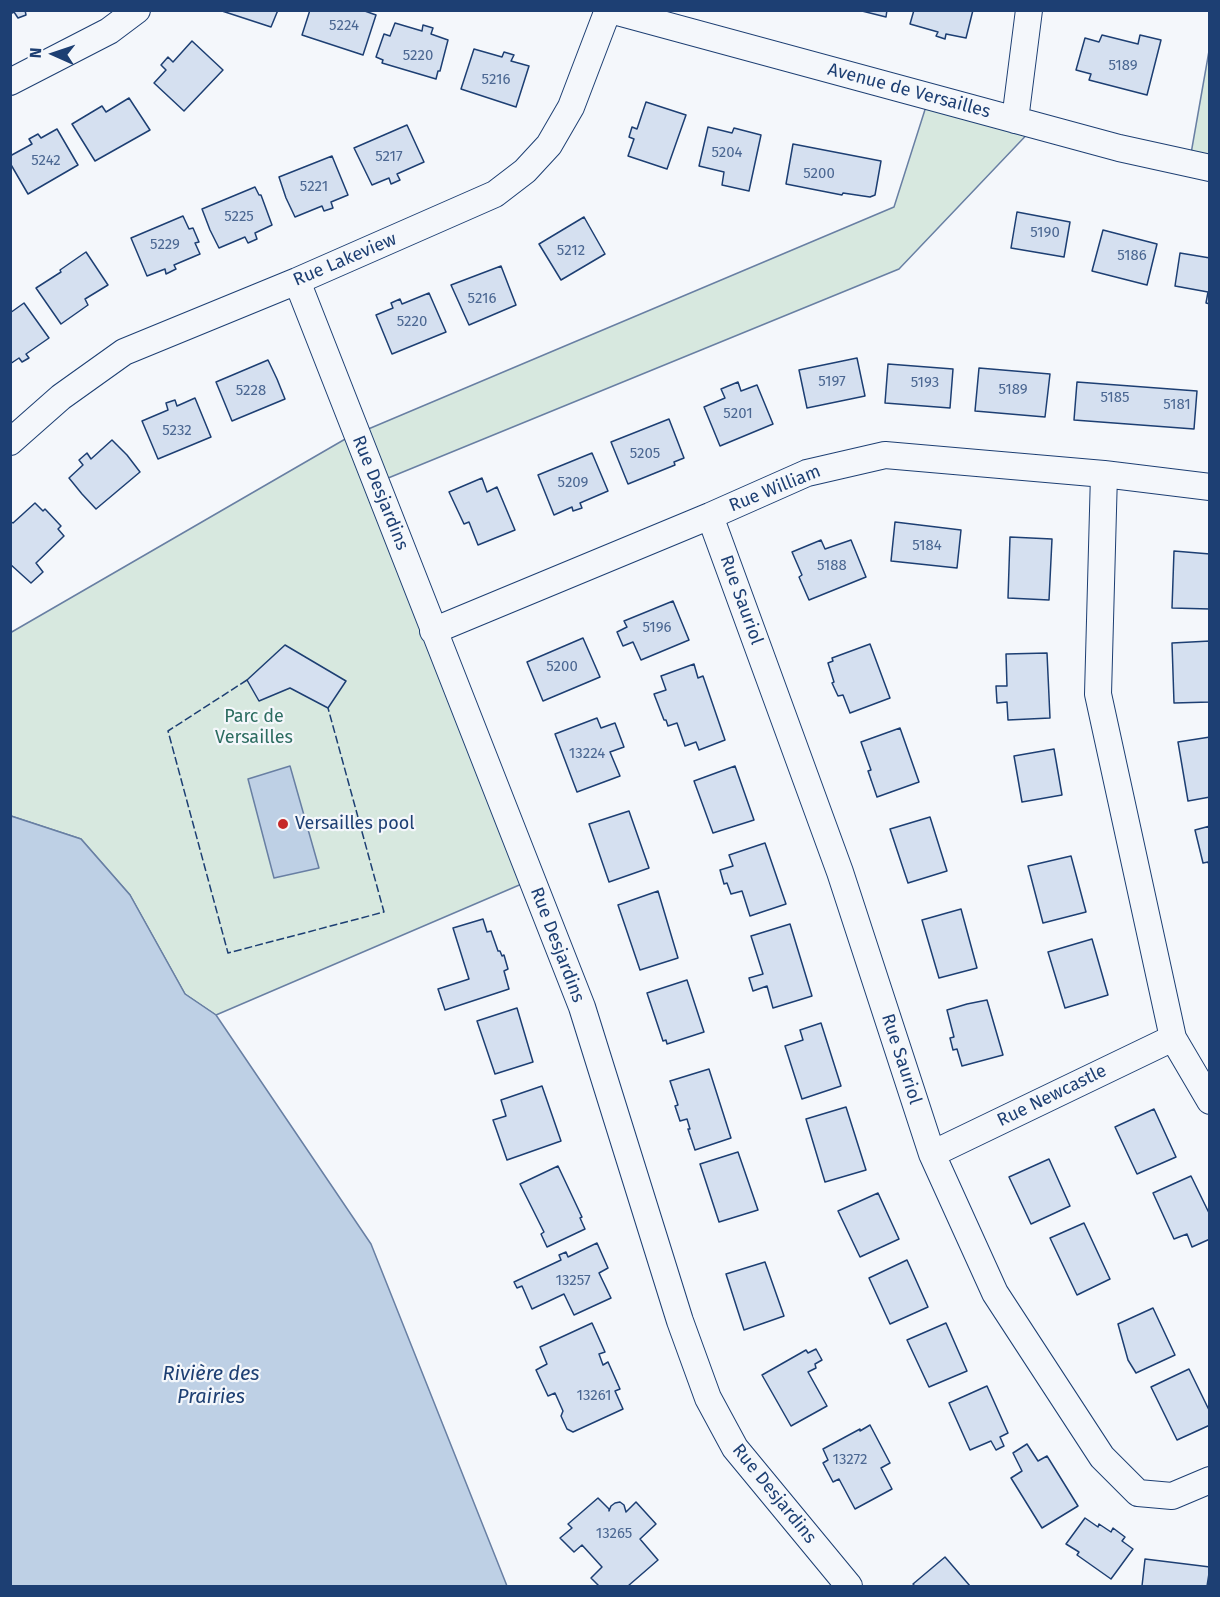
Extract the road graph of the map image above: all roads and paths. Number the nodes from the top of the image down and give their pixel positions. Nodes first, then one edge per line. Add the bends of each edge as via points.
1 (137, 10) edge
2 (609, 10) edge
3 (1029, 10) edge
4 (10, 82) edge
5 (1015, 120) junction
6 (1209, 168) edge
7 (297, 281) junction
8 (10, 442) edge
9 (1104, 474) junction
10 (1209, 487) edge
11 (710, 516) junction
12 (434, 631) junction
13 (1173, 1038) junction
14 (1209, 1101) edge
15 (932, 1154) junction
16 (1209, 1480) edge
17 (849, 1587) edge

1 - 4 street via 109,31
2 - 5 street, Avenue de Versailles
2 - 7 street, Rue Lakeview via 570,107 549,145 525,171 495,194
3 - 5 street
5 - 6 street, Avenue de Versailles
7 - 8 street, Rue Lakeview via 124,352 61,397
7 - 12 street, Rue Desjardins
9 - 10 street, Rue William
9 - 11 street, Rue William via 885,455 807,473
9 - 13 street via 1098,694
11 - 12 street, Rue William
11 - 15 street, Rue Sauriol via 840,872
12 - 17 street, Rue Desjardins via 582,1007 680,1321 708,1398 735,1448
13 - 14 street
13 - 15 street, Rue Newcastle
15 - 16 street, Rue Sauriol via 995,1293 1102,1457 1138,1493 1172,1496

